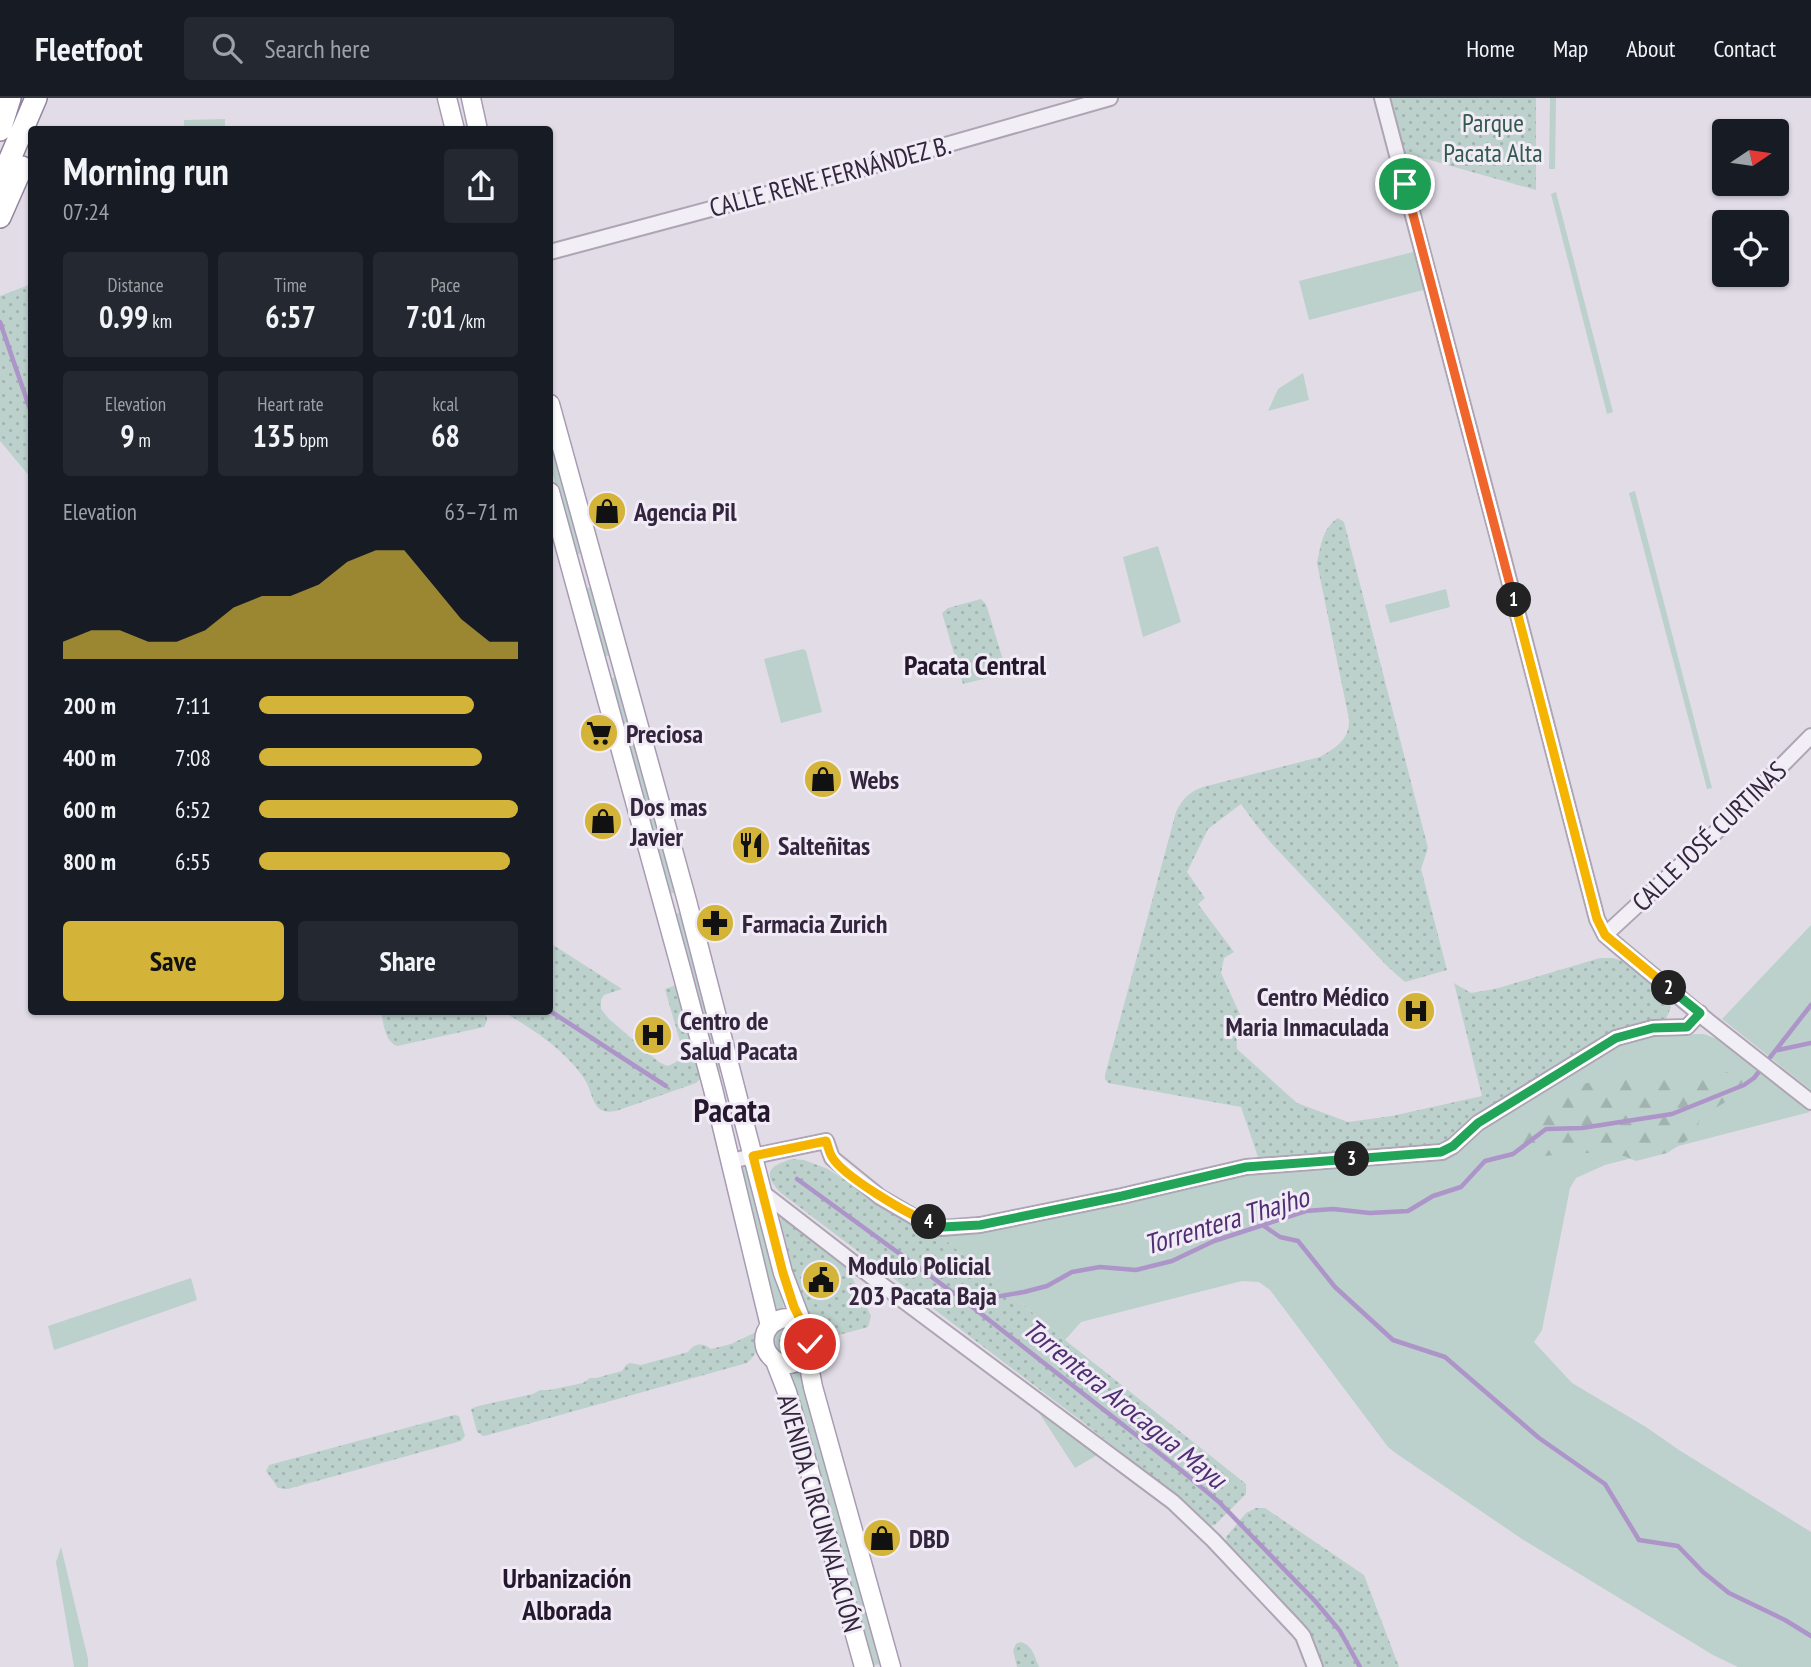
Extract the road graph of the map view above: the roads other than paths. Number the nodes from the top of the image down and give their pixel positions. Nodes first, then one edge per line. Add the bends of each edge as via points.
1 (10, 98) edge
2 (36, 98) edge
3 (52, 98) edge
4 (447, 98) edge
5 (471, 98) edge
6 (1110, 98) edge
7 (1382, 98) edge
8 (40, 126) edge
9 (454, 126) edge
10 (477, 126) edge
11 (0, 130) edge
12 (28, 154) edge
13 (0, 182) edge
14 (0, 217) edge
15 (553, 251) edge
16 (553, 415) edge
17 (553, 503) edge
18 (1811, 736) edge
19 (1605, 935) junction
20 (1700, 1013) junction
21 (1811, 1102) edge
22 (753, 1156) junction
23 (730, 1161) junction
24 (762, 1192) junction
25 (802, 1323) junction
26 (769, 1326) junction
27 (808, 1352) junction
28 (775, 1361) junction
29 (864, 1667) edge
30 (891, 1667) edge
31 (1315, 1667) edge

1 - 11 highway
2 - 13 highway
3 - 8 highway
4 - 9 main road
5 - 10 main road
6 - 15 street, CALLE RENE FERNÁNDEZ B.
7 - 19 street via 1597,919
12 - 14 highway
16 - 22 main road
17 - 23 main road
18 - 19 street, CALLE JOSÉ CURTINAS
19 - 20 street
20 - 21 street
20 - 22 street via 1687,1027 1653,1028 1616,1038 1478,1123 1441,1152 1246,1167 980,1225 943,1227 916,1218 847,1171 832,1158 826,1141
22 - 23 street
22 - 24 main road
23 - 26 main road
24 - 25 main road via 783,1273
24 - 31 street via 1172,1502 1297,1629
25 - 26 main road via 787,1318
25 - 27 main road via 809,1334
26 - 28 main road via 765,1344
27 - 28 main road via 791,1364
27 - 30 main road, AVENIDA CIRCUNVALACIÓN via 816,1399
28 - 29 main road, AVENIDA CIRCUNVALACIÓN

